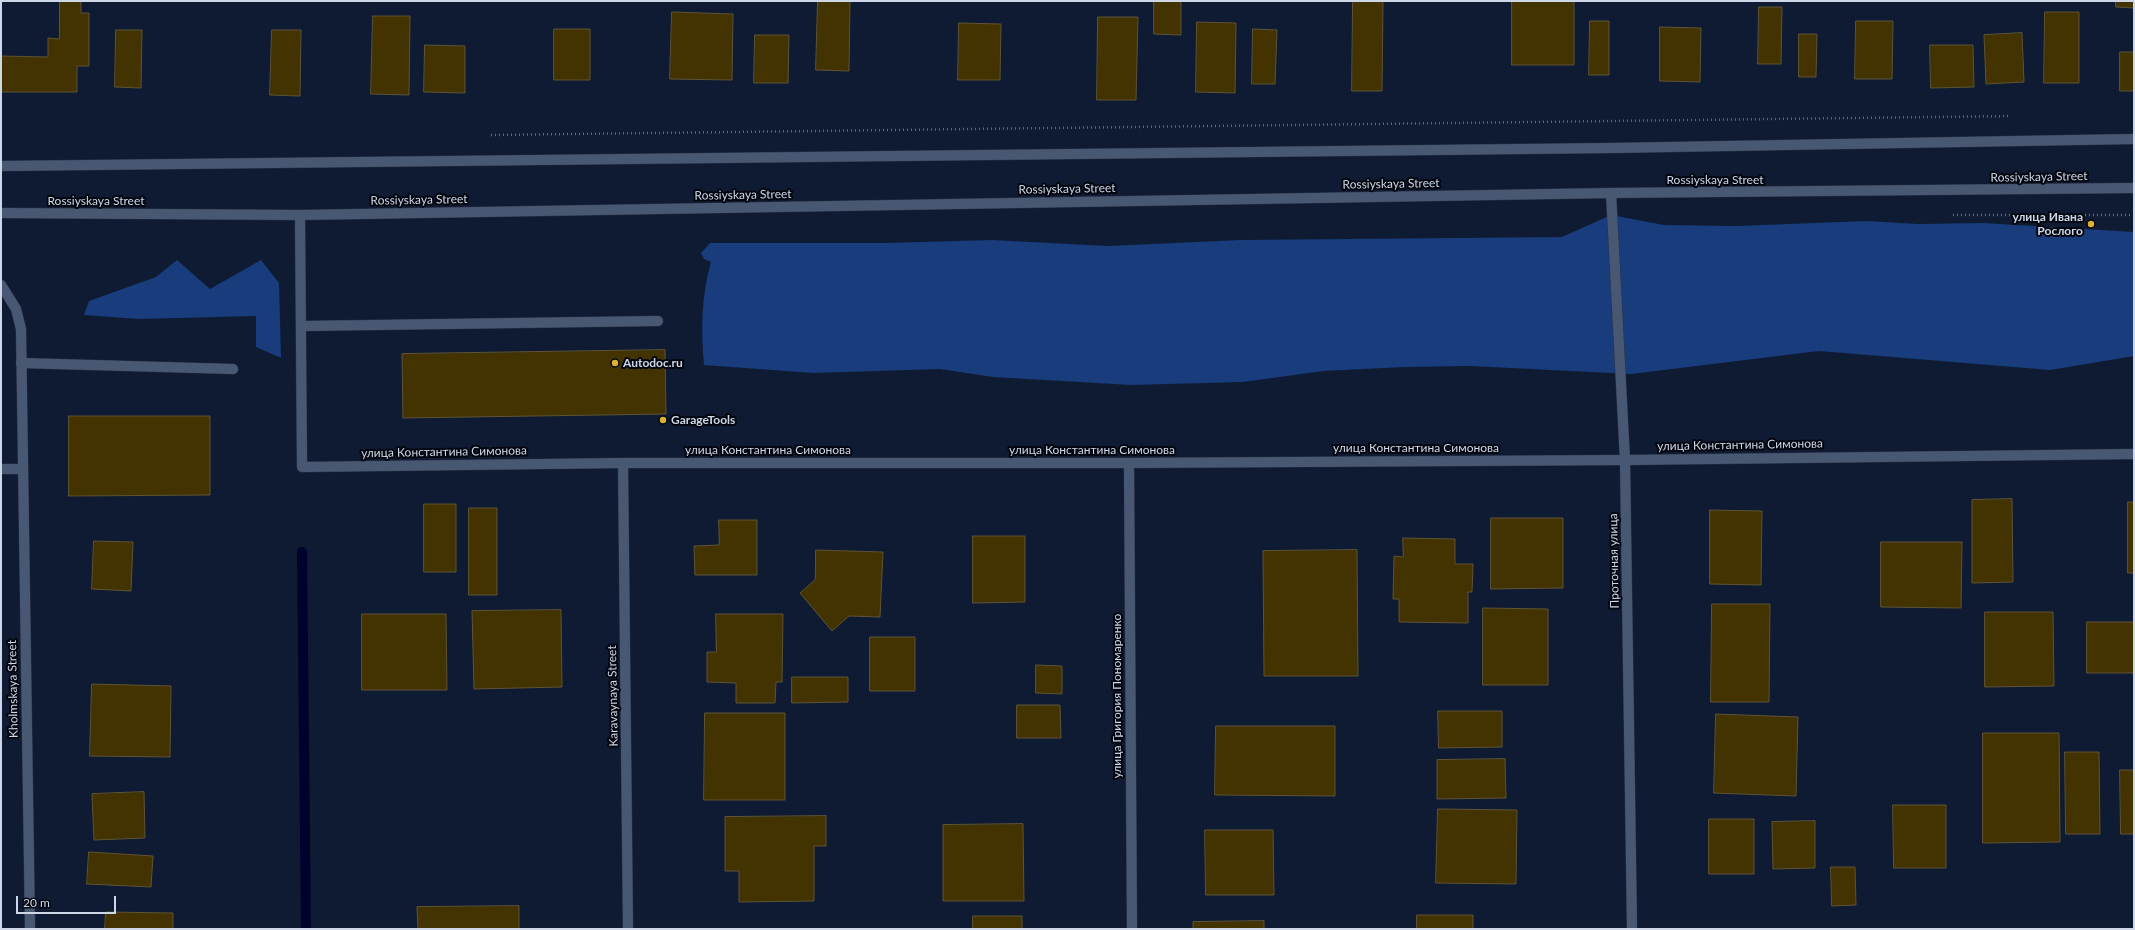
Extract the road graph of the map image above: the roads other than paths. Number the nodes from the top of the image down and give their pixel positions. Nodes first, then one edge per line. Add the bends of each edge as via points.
1 (2134, 139) edge
2 (1, 166) edge
3 (2134, 188) edge
4 (1611, 193) junction
5 (1, 213) edge
6 (300, 215) junction
7 (1, 285) edge
8 (658, 321) dead end
9 (302, 326) junction
10 (21, 363) junction
11 (233, 369) dead end
12 (2134, 454) edge
13 (1625, 460) junction
14 (624, 463) junction
15 (1129, 463) junction
16 (1, 469) edge
17 (22, 469) junction
18 (30, 929) edge
19 (628, 929) edge
20 (1132, 929) edge
21 (1632, 929) edge

1 - 2 main road via 1611,148
3 - 4 main road, Rossiyskaya Street
4 - 6 main road, Rossiyskaya Street
4 - 13 main road, Проточная улица
5 - 6 main road, Rossiyskaya Street
6 - 9 main road, улица Константина Симонова
7 - 10 main road, Kholmskaya Street via 16,309 21,329
8 - 9 main road
9 - 14 main road, улица Константина Симонова via 302,468
10 - 11 main road
10 - 17 main road, Kholmskaya Street
12 - 13 main road, улица Константина Симонова
13 - 15 main road, улица Константина Симонова
13 - 21 main road, Проточная улица
14 - 15 main road, улица Константина Симонова
14 - 19 main road, Karavaynaya Street
15 - 20 main road, улица Григория Пономаренко
16 - 17 main road
17 - 18 main road, Kholmskaya Street

